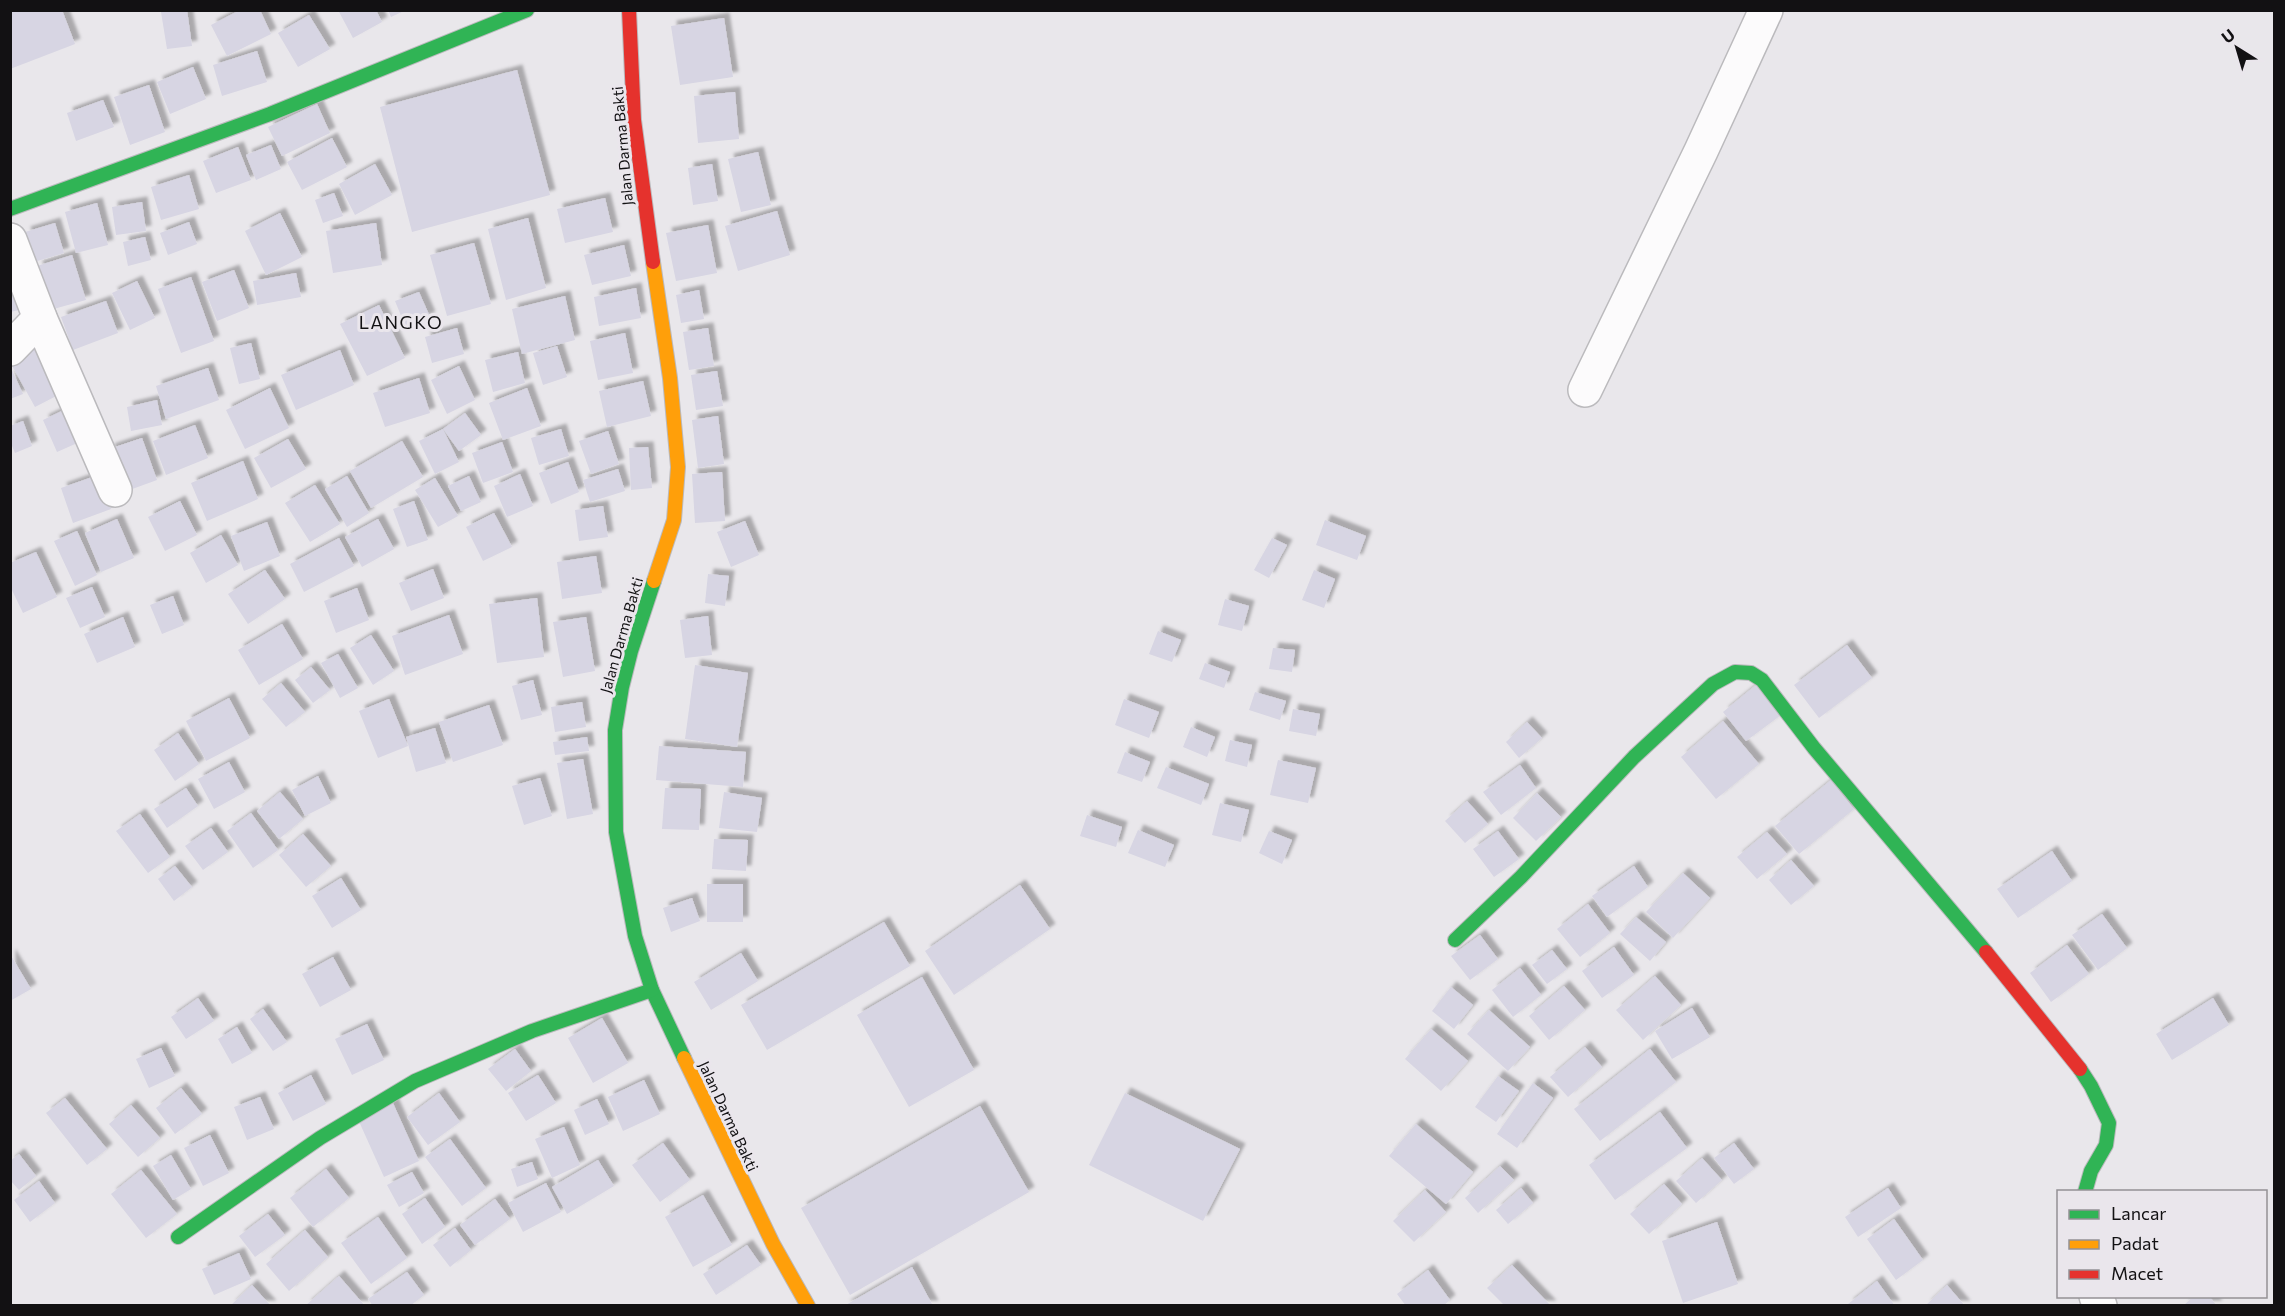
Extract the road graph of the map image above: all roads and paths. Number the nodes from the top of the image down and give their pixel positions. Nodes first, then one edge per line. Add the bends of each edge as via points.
1 (527, 10) edge
2 (629, 10) edge
3 (1766, 10) edge
4 (10, 209) edge
5 (10, 240) edge
6 (40, 318) junction
7 (10, 349) edge
8 (1585, 390) dead end
9 (115, 490) dead end
10 (1455, 940) dead end
11 (652, 990) junction
12 (2085, 1190) edge
13 (178, 1237) dead end
14 (808, 1305) edge

1 - 4 street via 393,67
2 - 11 street, Jalan Darma Bakti via 634,120 670,378 678,467 674,520 631,651 615,730 616,832 635,936
3 - 8 street
5 - 6 street
6 - 7 street
6 - 9 street
10 - 12 street via 1634,758 1713,684 1735,672 1751,673 1762,680 1821,757 2072,1057 2091,1086 2109,1123 2106,1145
11 - 13 street via 532,1031 415,1080 320,1138
11 - 14 street, Jalan Darma Bakti via 736,1172

